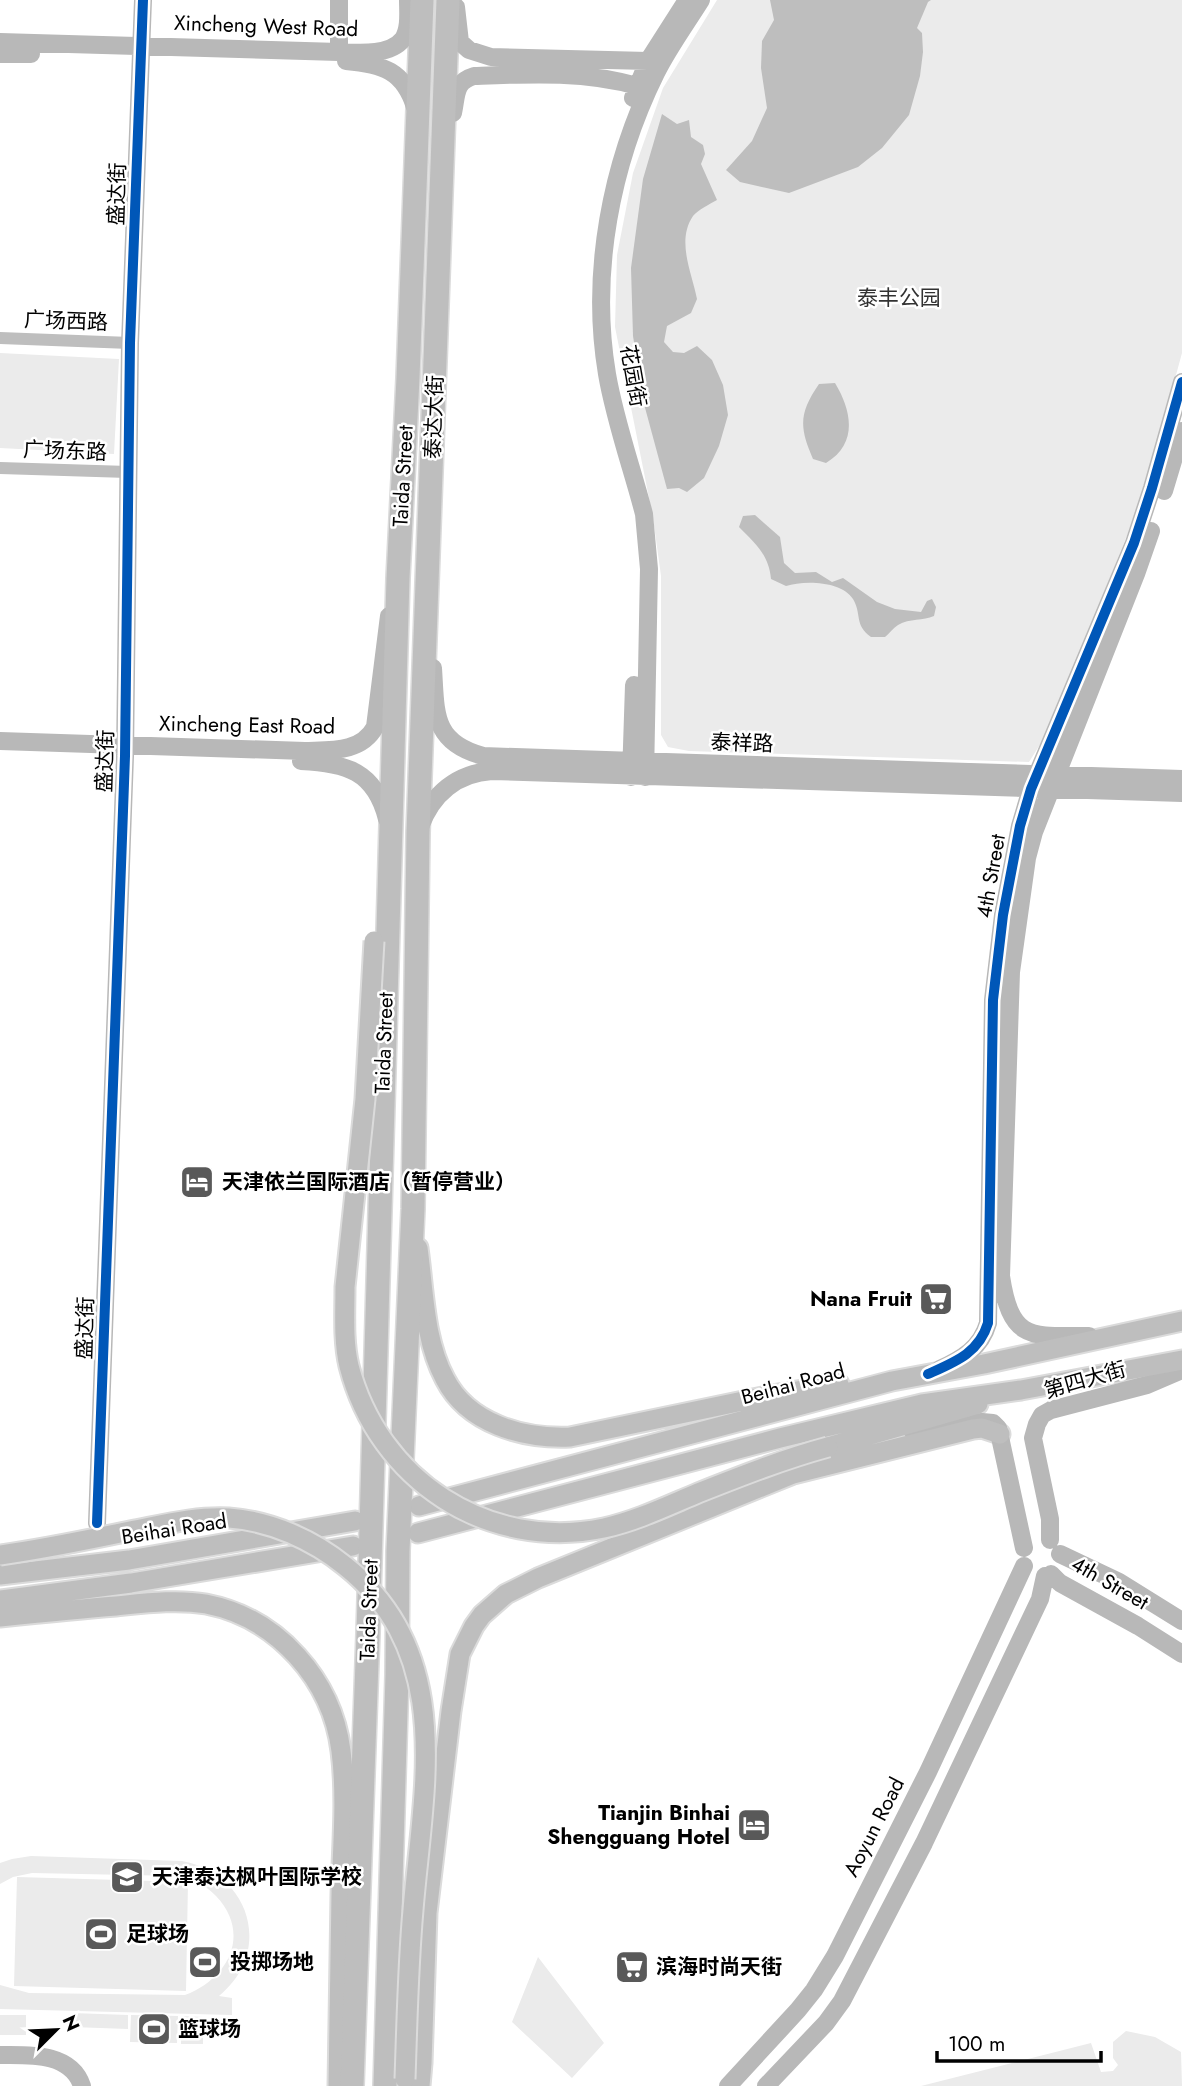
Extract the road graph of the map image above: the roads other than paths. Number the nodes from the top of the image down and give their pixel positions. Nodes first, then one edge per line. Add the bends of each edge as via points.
1 (143, 0) edge
2 (339, 0) edge
3 (408, 0) edge
4 (422, 0) edge
5 (448, 0) edge
6 (454, 0) edge
7 (687, 0) edge
8 (701, 0) edge
9 (0, 42) edge
10 (141, 50) junction
11 (339, 52) junction
12 (0, 54) edge
13 (648, 61) junction
14 (637, 86) junction
15 (417, 113) junction
16 (444, 154) junction
17 (0, 338) edge
18 (130, 343) junction
19 (1182, 382) edge
20 (1182, 431) edge
21 (0, 468) edge
22 (128, 472) junction
23 (398, 578) junction
24 (427, 599) junction
25 (0, 741) edge
26 (125, 751) junction
27 (0, 752) edge
28 (638, 770) junction
29 (1182, 779) edge
30 (1034, 781) junction
31 (1054, 782) junction
32 (1182, 793) edge
33 (390, 831) junction
34 (418, 833) junction
35 (388, 891) junction
36 (413, 1209) junction
37 (1182, 1321) edge
38 (1114, 1336) junction
39 (1182, 1360) edge
40 (1182, 1370) edge
41 (928, 1374) junction
42 (892, 1381) junction
43 (1021, 1390) junction
44 (880, 1433) junction
45 (1000, 1434) junction
46 (419, 1506) dead end
47 (355, 1521) dead end
48 (97, 1523) dead end
49 (418, 1533) dead end
50 (353, 1546) dead end
51 (1055, 1547) junction
52 (0, 1555) edge
53 (1024, 1557) junction
54 (0, 1575) edge
55 (1048, 1575) junction
56 (0, 1600) edge
57 (0, 1617) edge
58 (1182, 1621) edge
59 (1182, 1654) edge
60 (0, 2055) edge
61 (0, 2067) edge
62 (74, 2081) edge
63 (403, 2084) edge
64 (338, 2086) edge
65 (352, 2086) edge
66 (728, 2086) edge
67 (766, 2086) edge

1 - 10 street, 盛达街
2 - 11 street
3 - 11 street, Xincheng West Road via 408,24 403,38 392,47
4 - 15 highway, Taida Street
5 - 16 highway, 泰达大街
6 - 13 street via 458,37 475,53 498,59
7 - 13 street, 花园街
8 - 28 street, 花园街 via 657,71 634,121 615,185 602,276 607,374 646,533 649,601
9 - 10 street, Xincheng West Road
10 - 11 street, Xincheng West Road
10 - 12 street, Xincheng West Road
10 - 15 street, Xincheng West Road via 386,68 410,90
10 - 18 street, 盛达街
13 - 14 street, 花园街
14 - 16 street via 611,78 527,74 466,78 456,88
14 - 28 street, 花园街 via 600,204 591,274 601,398 633,516 639,588
15 - 23 highway, Taida Street
16 - 24 highway, 泰达大街
17 - 18 street, 广场西路
18 - 22 street, 盛达街
19 - 30 street, 4th Street via 1134,543
20 - 31 street via 1136,574
21 - 22 street, 广场东路
22 - 26 street, 盛达街
23 - 26 street, Xincheng East Road via 386,633 378,715 369,738 342,749
23 - 33 highway, Taida Street
24 - 28 street, 泰祥路 via 437,720 455,743 483,756
24 - 34 highway, 泰达大街
25 - 26 street, Xincheng East Road
26 - 27 street, Xincheng East Road
26 - 33 street, Xincheng East Road via 339,764 372,785
26 - 48 street, 盛达街
28 - 30 street, 泰祥路
28 - 34 street, 泰祥路 via 478,772 438,795
29 - 31 street, 泰祥路
30 - 31 street, 泰祥路
30 - 41 street, 4th Street via 1003,915 993,1000 988,1323 984,1337 969,1353
31 - 32 street, 泰祥路
31 - 38 street via 1027,858 1011,971 1002,1276 1009,1314 1030,1333
33 - 35 highway, Taida Street
34 - 36 highway, Taida Street
35 - 44 main road, bridge via 374,941 345,1327 356,1389 392,1454 425,1487 465,1511 505,1526 552,1533 616,1525 772,1464
35 - 65 highway, Taida Street
36 - 42 main road via 429,1324 446,1381 480,1416 507,1430 538,1437 570,1437 772,1395 844,1383
36 - 63 highway, Taida Street via 398,1551
37 - 38 main road, Beihai Road
38 - 41 main road, Beihai Road
39 - 43 main road
40 - 51 street, 第四大街 via 1147,1385 1042,1415 1033,1438
41 - 42 main road, Beihai Road
42 - 46 main road, Beihai Road
43 - 44 main road
43 - 49 main road via 922,1404
44 - 45 street via 982,1422 993,1423
45 - 53 street
45 - 63 main road via 972,1429 793,1474 538,1578 506,1594 482,1615 460,1654 451,1711 427,1913 422,2063
47 - 54 main road, Beihai Road via 129,1560
50 - 56 main road
51 - 53 street via 1039,1538 1028,1543
51 - 55 street, 第四大街 via 1059,1565
51 - 58 street, 4th Street
52 - 63 main road, bridge via 169,1523 229,1518 279,1530 315,1545 354,1572 383,1605 410,1654 420,1684 426,1730
53 - 55 street via 1032,1574
53 - 66 street, Aoyun Road via 928,1772 835,1956 798,2010
55 - 59 street, 4th Street
55 - 67 street via 924,1843 855,1978 826,2023
57 - 64 main road via 166,1601 209,1605 272,1633 315,1679 330,1710 341,1752
60 - 62 street via 48,2057 70,2067
61 - 62 street via 48,2069

